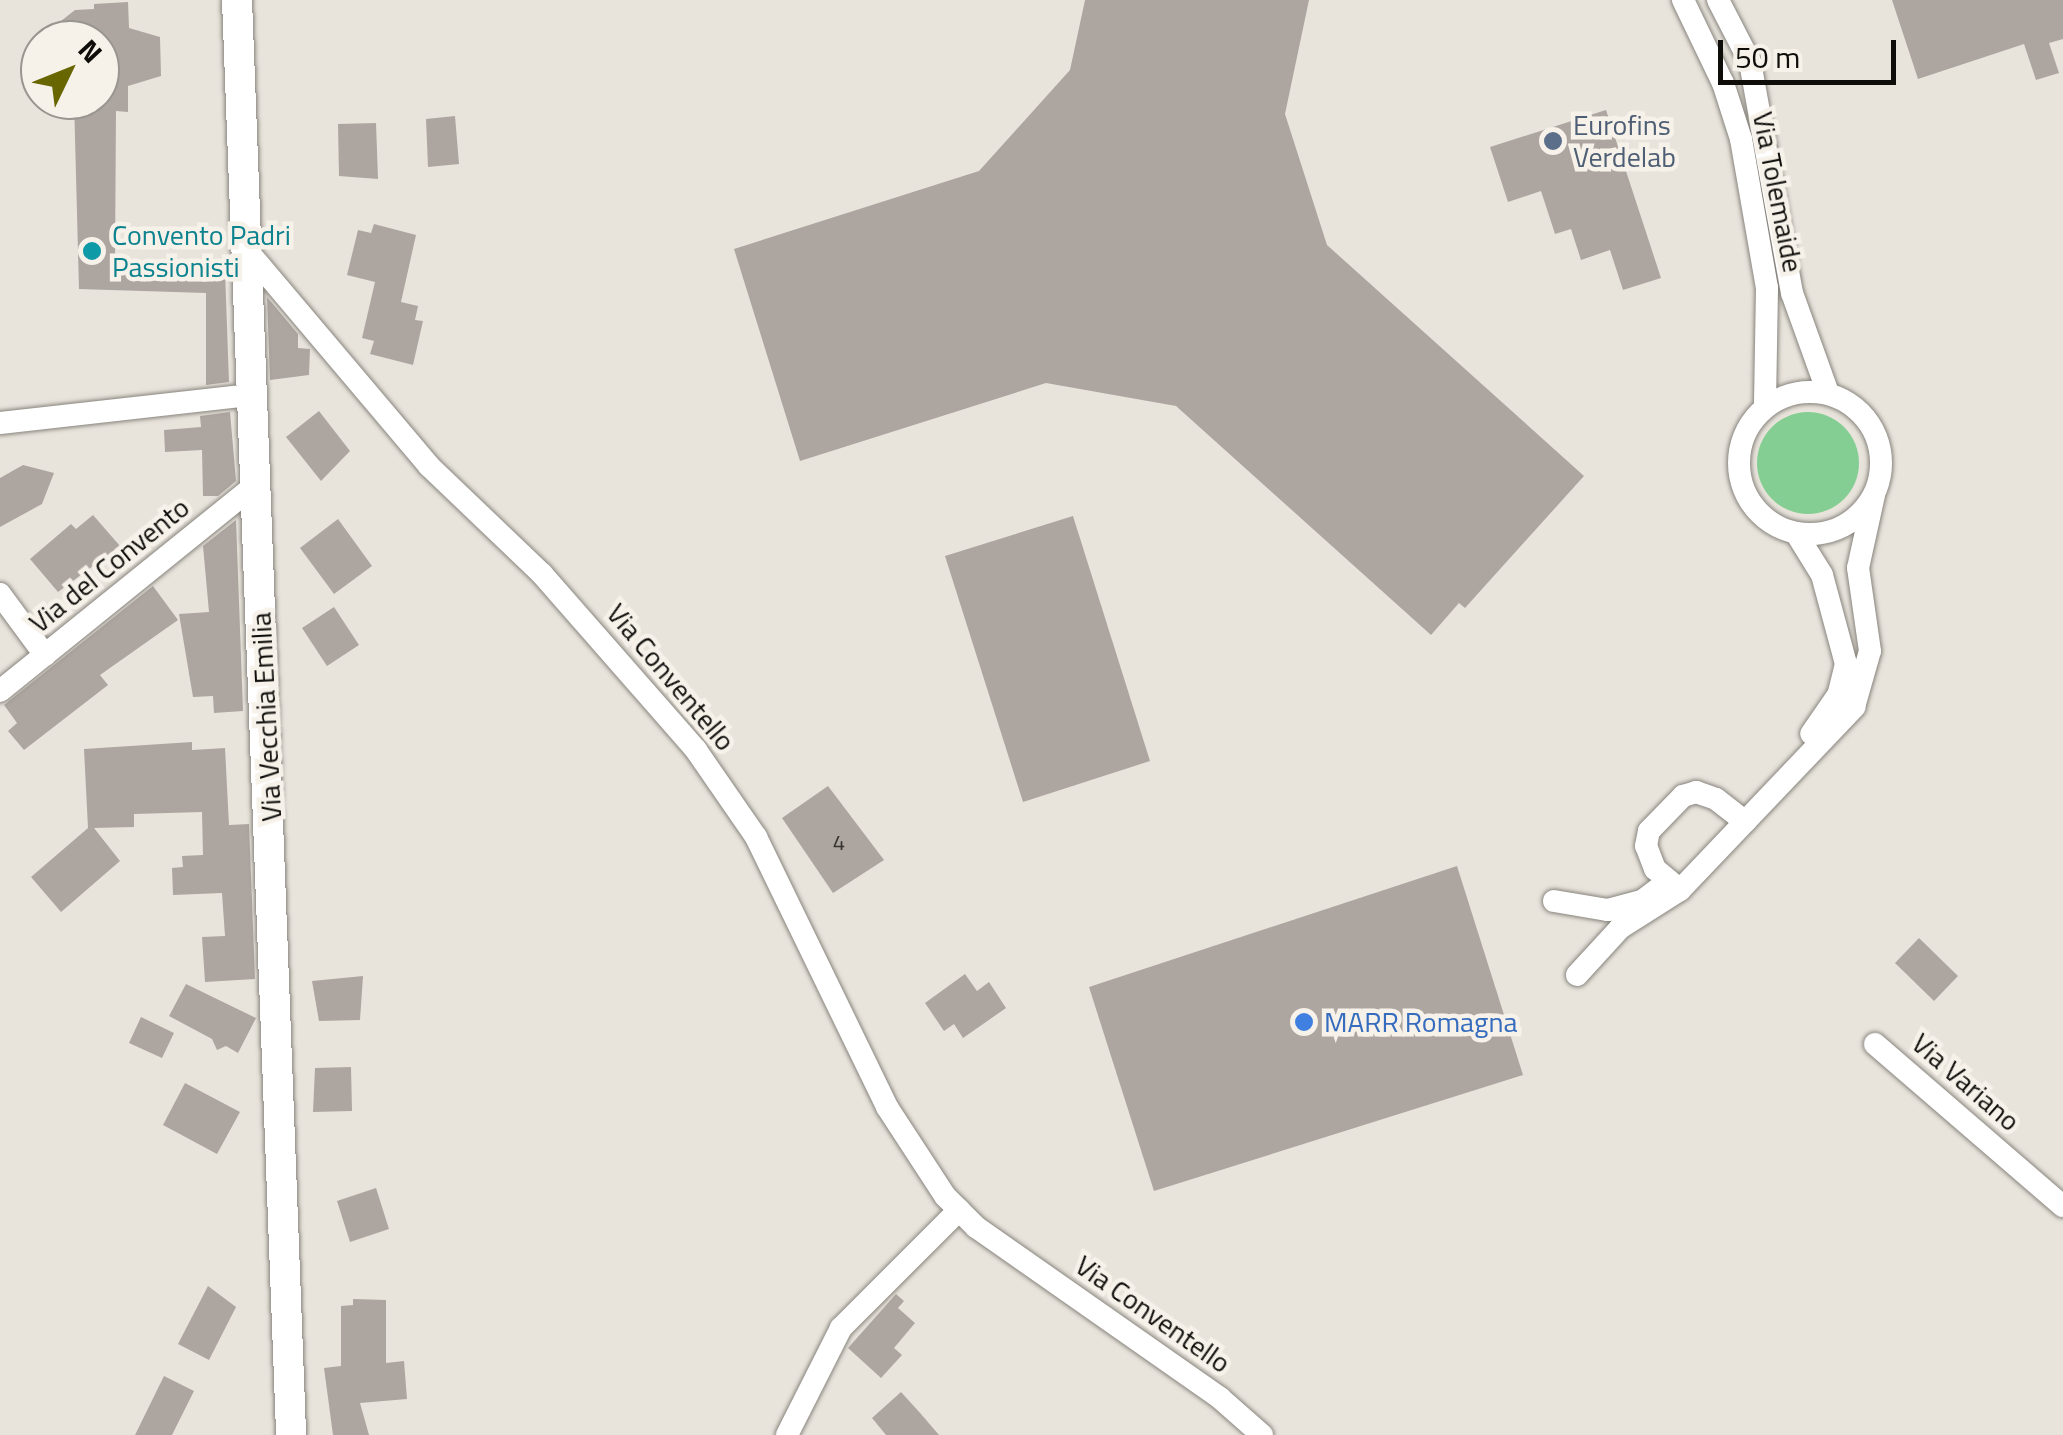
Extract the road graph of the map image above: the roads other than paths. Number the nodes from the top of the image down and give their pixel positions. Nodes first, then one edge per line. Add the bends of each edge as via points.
1 (237, 0) edge
2 (1683, 0) edge
3 (1718, 0) edge
4 (245, 248) junction
5 (1828, 393) junction
6 (251, 396) junction
7 (1765, 406) junction
8 (0, 423) edge
9 (255, 485) junction
10 (1874, 495) junction
11 (1796, 534) junction
12 (0, 594) edge
13 (44, 655) junction
14 (0, 691) edge
15 (1740, 817) junction
16 (1674, 886) junction
17 (1554, 900) dead end
18 (1577, 975) dead end
19 (1875, 1044) dead end
20 (2063, 1206) edge
21 (959, 1210) junction
22 (291, 1435) edge
23 (787, 1435) edge
24 (1262, 1435) edge

1 - 4 street, Via Vecchia Emilia
2 - 7 street, Via Tolemaide via 1741,139 1767,288
3 - 5 street, Via Tolemaide via 1750,62 1792,293
4 - 6 street, Via Vecchia Emilia
4 - 21 street, Via Conventello via 429,466 542,574 696,750 756,836 802,920 887,1106
5 - 7 street via 1806,391
5 - 10 street via 1854,407 1876,434 1881,473
6 - 8 street
6 - 9 street, Via Vecchia Emilia
7 - 11 street, Via Tolemaide via 1740,445 1740,479 1756,510
9 - 13 street, Via del Convento
9 - 22 street, Via Vecchia Emilia
10 - 11 street via 1841,528
10 - 15 street via 1858,568 1870,651 1865,684 1854,707
11 - 15 street via 1822,575 1846,664 1838,695 1815,730
12 - 13 street
13 - 14 street, Via del Convento
15 - 16 street
15 - 16 street via 1696,792 1683,796 1650,832 1646,846
16 - 17 street via 1608,910
16 - 18 street via 1620,928
19 - 20 street, Via Variano
21 - 23 street via 841,1328
21 - 24 street, Via Conventello

